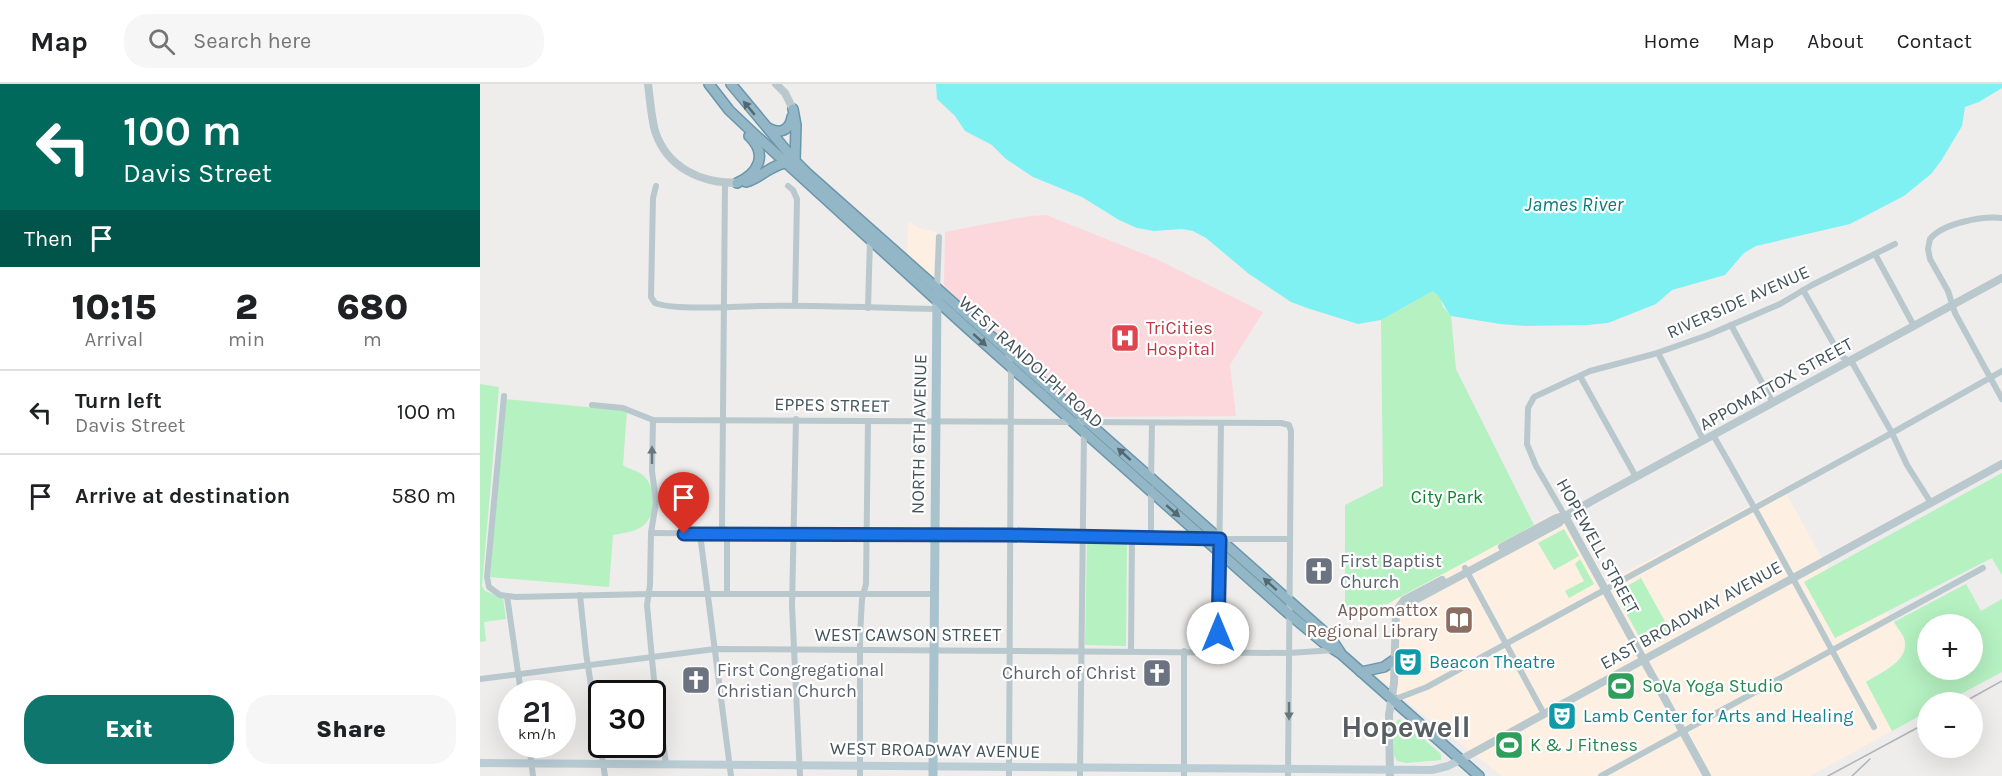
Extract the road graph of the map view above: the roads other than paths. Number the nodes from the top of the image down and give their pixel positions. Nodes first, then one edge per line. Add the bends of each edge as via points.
1 (648, 84) edge
2 (709, 84) edge
3 (776, 84) edge
4 (732, 87) edge
5 (720, 100) junction
6 (793, 109) junction
7 (765, 126) junction
8 (790, 162) junction
9 (725, 183) junction
10 (737, 183) junction
11 (656, 186) dead end
12 (788, 186) dead end
13 (2002, 218) edge
14 (939, 237) dead end
15 (870, 238) junction
16 (1895, 244) dead end
17 (1875, 254) junction
18 (2002, 278) edge
19 (1803, 290) junction
20 (937, 299) junction
21 (1953, 305) junction
22 (724, 306) junction
23 (795, 306) junction
24 (868, 308) junction
25 (1731, 325) junction
26 (1914, 326) junction
27 (1008, 351) junction
28 (1659, 353) junction
29 (1849, 361) junction
30 (1011, 368) junction
31 (2002, 371) edge
32 (1580, 376) junction
33 (1990, 378) junction
34 (504, 396) dead end
35 (2002, 399) edge
36 (1773, 403) junction
37 (592, 405) dead end
38 (723, 419) junction
39 (796, 419) junction
40 (653, 420) junction
41 (868, 421) junction
42 (935, 421) junction
43 (1527, 421) joint
44 (1011, 423) junction
45 (1074, 423) junction
46 (1152, 423) junction
47 (1221, 423) junction
48 (1086, 427) junction
49 (1892, 433) junction
50 (1713, 435) junction
51 (1704, 441) junction
52 (2002, 464) edge
53 (1636, 477) junction
54 (1151, 478) junction
55 (1151, 491) junction
56 (1931, 503) junction
57 (1755, 508) junction
58 (1565, 516) junction
59 (651, 532) junction
60 (700, 534) junction
61 (726, 534) junction
62 (794, 534) junction
63 (867, 534) junction
64 (934, 535) junction
65 (1011, 535) junction
66 (1083, 536) junction
67 (1132, 537) junction
68 (1151, 537) junction
69 (1204, 538) junction
70 (1220, 539) junction
71 (1289, 539) junction
72 (1219, 551) junction
73 (1983, 568) dead end
74 (1466, 570) junction
75 (1793, 578) junction
76 (1605, 590) junction
77 (649, 594) junction
78 (708, 594) junction
79 (727, 594) junction
80 (792, 594) junction
81 (863, 594) junction
82 (934, 594) junction
83 (580, 595) junction
84 (507, 596) junction
85 (1289, 600) junction
86 (1289, 614) junction
87 (1506, 643) junction
88 (715, 649) junction
89 (793, 649) junction
90 (1831, 649) junction
91 (861, 650) junction
92 (933, 650) junction
93 (1010, 650) junction
94 (1081, 650) junction
95 (1131, 651) junction
96 (1184, 651) junction
97 (1337, 651) junction
98 (1218, 652) junction
99 (1289, 653) junction
100 (652, 656) junction
101 (1394, 660) junction
102 (1643, 660) junction
103 (588, 664) junction
104 (1361, 672) junction
105 (518, 673) junction
106 (480, 679) edge
107 (519, 680) edge
108 (1392, 700) junction
109 (1544, 714) junction
110 (1874, 727) dead end
111 (1682, 731) junction
112 (531, 758) edge
113 (1460, 760) junction
114 (531, 762) junction
115 (480, 763) edge
116 (603, 763) junction
117 (666, 764) junction
118 (730, 764) junction
119 (799, 765) junction
120 (860, 765) junction
121 (933, 771) edge
122 (1009, 772) edge
123 (1081, 772) edge
124 (1133, 772) edge
125 (1184, 772) edge
126 (1288, 773) edge
127 (1390, 773) edge
128 (533, 776) edge
129 (605, 776) edge
130 (731, 776) edge
131 (800, 776) edge
132 (860, 776) edge
133 (1479, 776) edge
134 (1601, 776) edge
135 (1707, 776) edge

1 - 9 street via 653,121 664,149 688,172
2 - 5 highway, WEST RANDOLPH ROAD
3 - 6 street
7 -> 4 highway, WEST RANDOLPH ROAD
5 - 8 highway, WEST RANDOLPH ROAD
5 - 10 highway via 726,115 753,140 759,152 755,170
6 - 7 highway via 792,122 784,130 773,131
6 - 8 highway via 796,125
7 - 8 highway, WEST RANDOLPH ROAD
8 - 10 highway via 770,167 752,181
8 - 15 highway, WEST RANDOLPH ROAD
8 - 20 highway, WEST RANDOLPH ROAD
9 - 10 street
9 - 22 street
11 - 22 street via 651,297 665,306
12 - 23 street via 797,199
13 - 21 street via 1970,220 1930,239 1929,255
14 - 20 street, NORTH 6TH AVENUE
15 - 20 highway, WEST RANDOLPH ROAD
15 - 24 street
16 - 17 street, RIVERSIDE AVENUE
17 - 19 street, RIVERSIDE AVENUE
17 - 26 street
18 - 21 street, APPOMATTOX STREET
19 - 25 street, RIVERSIDE AVENUE
19 - 29 street via 1840,355
20 - 24 street
20 - 27 highway, WEST RANDOLPH ROAD
20 -> 30 highway, WEST RANDOLPH ROAD
20 - 42 main road, NORTH 6TH AVENUE
21 - 26 street, APPOMATTOX STREET
21 - 33 street
22 - 23 street
22 - 38 street
23 - 24 street
25 - 28 street, RIVERSIDE AVENUE
25 - 36 street
26 - 29 street, APPOMATTOX STREET
27 - 30 street
27 - 48 highway, WEST RANDOLPH ROAD
28 - 32 street, RIVERSIDE AVENUE
28 - 51 street
29 - 36 street, APPOMATTOX STREET
29 - 49 street
30 - 44 street
30 - 45 highway, WEST RANDOLPH ROAD
31 - 33 street
32 - 43 street, RIVERSIDE AVENUE via 1534,397
32 - 53 street
33 - 35 street
33 - 49 street
34 - 84 street via 487,582 493,591
36 - 50 street, APPOMATTOX STREET
37 - 40 street, EPPES STREET via 623,408
38 - 39 street, EPPES STREET
38 - 40 street, EPPES STREET
38 - 61 street via 722,526
39 - 41 street, EPPES STREET
39 - 62 street
59 -> 40 street via 656,502
41 - 42 street, EPPES STREET
41 - 63 street
42 - 44 street, EPPES STREET
42 - 64 main road, NORTH 6TH AVENUE
43 - 58 street, HOPEWELL STREET via 1527,444
44 - 45 street, EPPES STREET
44 - 65 street
45 - 48 highway, WEST RANDOLPH ROAD
46 - 47 street
46 - 48 street
46 - 54 street
47 - 70 street
47 - 71 street via 1288,425
54 -> 48 highway, WEST RANDOLPH ROAD
48 - 55 highway, WEST RANDOLPH ROAD
48 - 66 street
49 - 56 street
49 - 57 street
50 - 51 street, APPOMATTOX STREET
50 - 57 street
51 - 53 street, APPOMATTOX STREET
52 - 56 street, EAST BROADWAY AVENUE
53 - 58 street, APPOMATTOX STREET
54 - 55 street
54 - 70 highway, WEST RANDOLPH ROAD
55 - 68 street
55 -> 69 highway, WEST RANDOLPH ROAD
56 - 75 street, EAST BROADWAY AVENUE
57 - 75 street
57 - 76 street
58 - 74 street, APPOMATTOX STREET via 1559,523
58 - 76 street, HOPEWELL STREET
59 - 60 street
59 - 77 street
60 - 61 street
60 - 78 street
61 - 62 street
61 - 79 street
62 - 63 street
62 - 80 street
63 - 64 street
63 - 81 street
64 - 65 street
64 - 82 main road, NORTH 6TH AVENUE
65 - 66 street
65 - 93 street
66 - 67 street
66 - 94 street
67 - 68 street
67 - 95 street
68 - 69 street
69 - 70 street
69 - 72 highway, WEST RANDOLPH ROAD
70 - 71 street
70 - 72 street
85 -> 70 highway, WEST RANDOLPH ROAD
71 - 85 street
72 - 86 highway, WEST RANDOLPH ROAD
72 - 98 street
73 - 90 street
74 - 87 street
74 - 101 street, APPOMATTOX STREET via 1395,614
75 - 90 street
75 - 102 street, EAST BROADWAY AVENUE
76 - 87 street
76 - 102 street, HOPEWELL STREET
77 - 78 street
77 - 83 street
77 - 100 street
78 - 79 street
78 - 88 street
79 - 80 street
80 - 81 street
80 - 89 street
81 - 82 street
81 - 91 street
82 - 92 main road, NORTH 6TH AVENUE
83 - 84 street
83 - 103 street
84 - 105 street
85 - 86 street
85 - 97 highway, WEST RANDOLPH ROAD via 1330,637
86 - 97 highway, WEST RANDOLPH ROAD
86 - 99 street
87 - 108 street via 1427,687
87 - 109 street
88 - 89 street, WEST CAWSON STREET
88 - 100 street, WEST CAWSON STREET
88 - 118 street
89 - 91 street, WEST CAWSON STREET
89 - 119 street
90 - 110 street
90 - 111 street
91 - 92 street, WEST CAWSON STREET
91 - 120 street
92 - 93 street, WEST CAWSON STREET
92 - 121 main road, NORTH 6TH AVENUE
93 - 94 street, WEST CAWSON STREET
93 - 122 street
94 - 95 street, WEST CAWSON STREET
94 - 123 street
95 - 96 street, WEST CAWSON STREET
96 - 98 street, WEST CAWSON STREET
96 - 125 street
97 - 99 street, WEST CAWSON STREET
97 - 104 highway, WEST RANDOLPH ROAD
98 - 99 street, WEST CAWSON STREET
99 -> 126 street
100 - 103 street, WEST CAWSON STREET
100 - 117 street
101 - 104 highway via 1384,668
101 - 108 street
102 - 109 street, EAST BROADWAY AVENUE
102 - 111 street, HOPEWELL STREET
103 - 105 street, WEST CAWSON STREET
103 - 116 street
104 - 108 highway, WEST RANDOLPH ROAD
105 - 106 street, WEST CAWSON STREET
105 - 107 street
108 - 113 highway, WEST RANDOLPH ROAD
108 - 127 street
109 - 113 street, EAST BROADWAY AVENUE
111 - 134 street
111 - 135 street, HOPEWELL STREET
112 - 114 street
113 - 127 main road, EAST BROADWAY AVENUE via 1440,769
113 - 133 highway, WEST RANDOLPH ROAD
114 - 115 main road, WEST BROADWAY AVENUE
114 - 116 main road, WEST BROADWAY AVENUE
114 - 128 street
116 - 117 main road, WEST BROADWAY AVENUE
116 - 129 street
117 - 118 main road, WEST BROADWAY AVENUE
118 - 119 main road, WEST BROADWAY AVENUE
118 - 130 street
119 - 120 main road, WEST BROADWAY AVENUE
119 - 131 street
120 - 121 main road, WEST BROADWAY AVENUE
120 - 132 street
121 - 122 main road, WEST BROADWAY AVENUE
122 - 123 main road, WEST BROADWAY AVENUE
123 - 124 main road, WEST BROADWAY AVENUE
124 - 125 main road, WEST BROADWAY AVENUE
125 - 126 main road, WEST BROADWAY AVENUE
126 - 127 main road, WEST BROADWAY AVENUE

